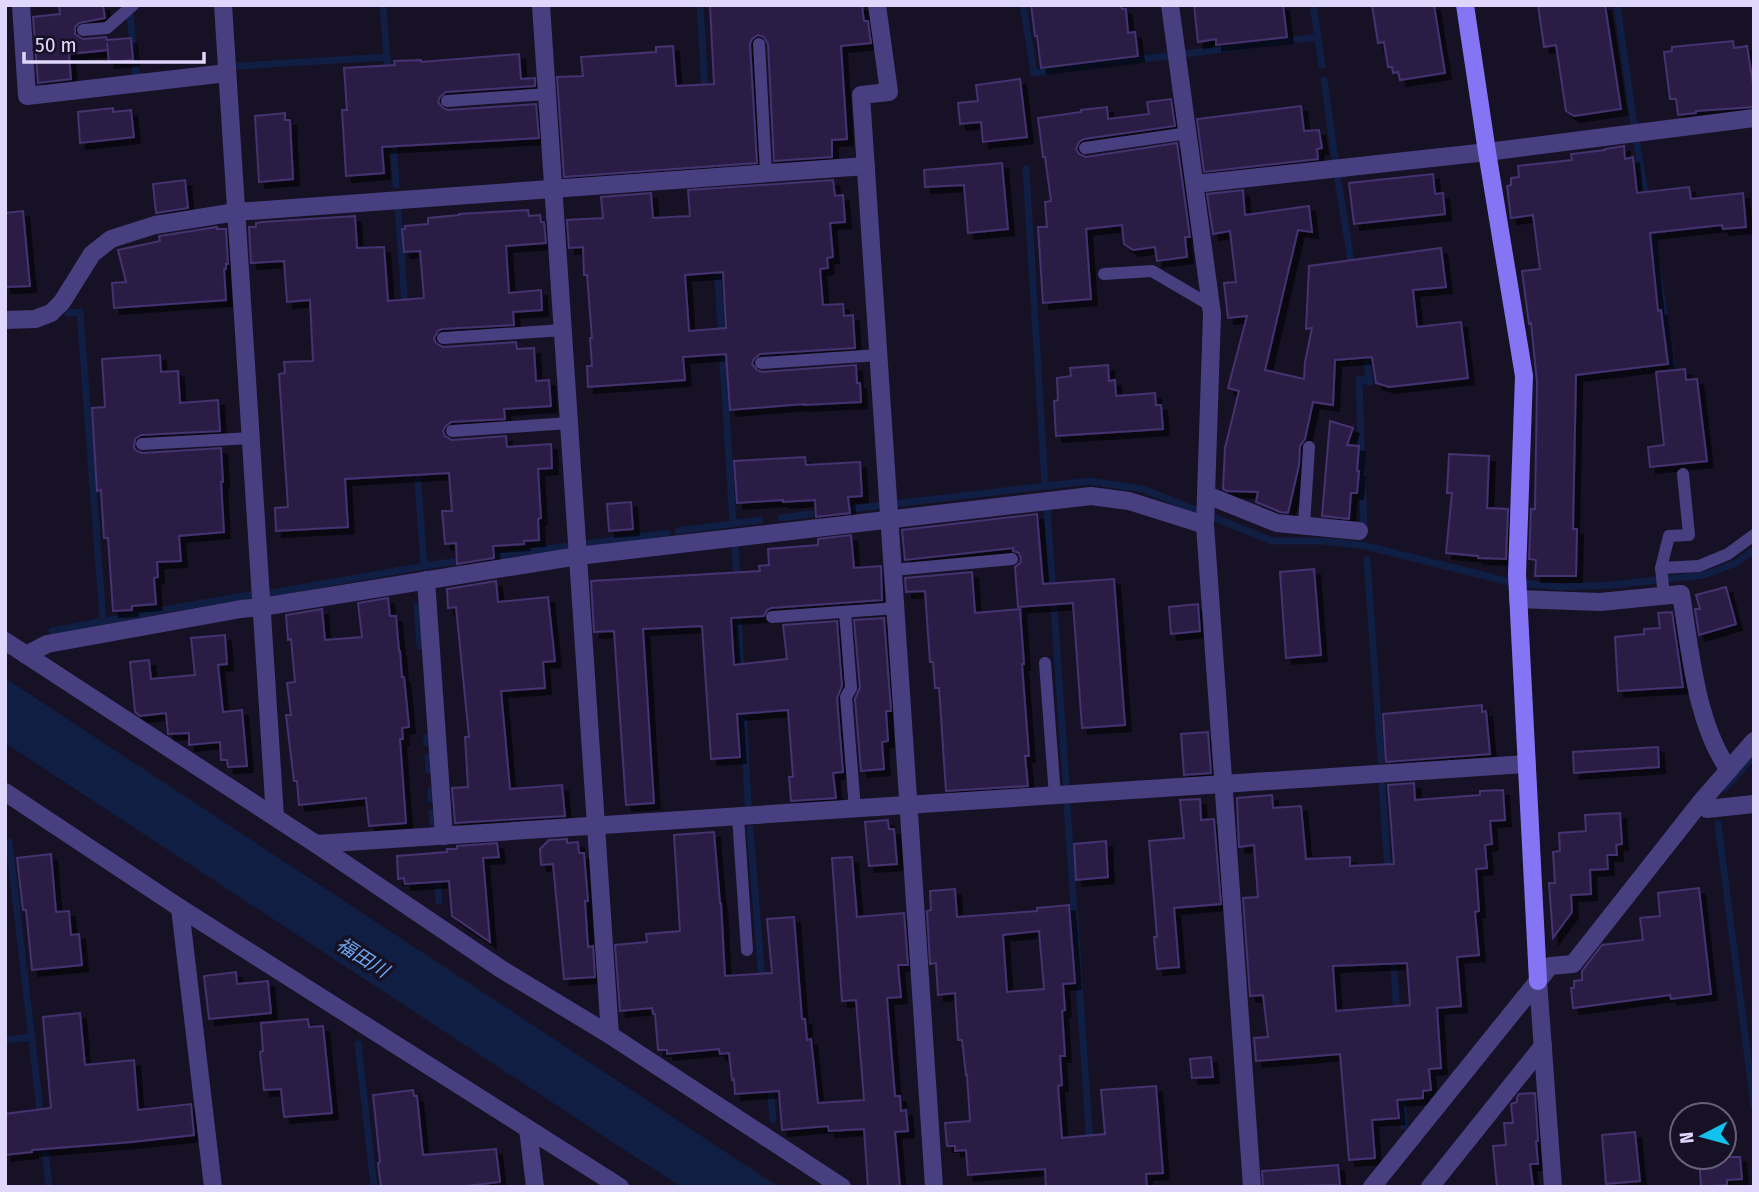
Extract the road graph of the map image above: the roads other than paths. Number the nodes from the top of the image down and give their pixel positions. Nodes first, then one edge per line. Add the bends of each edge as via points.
1 (21, 5) edge
2 (132, 5) edge
3 (223, 5) edge
4 (541, 5) edge
5 (877, 5) edge
6 (1170, 5) edge
7 (1465, 5) edge
8 (83, 30) dead end
9 (759, 44) dead end
10 (227, 73) junction
11 (547, 94) junction
12 (447, 101) dead end
13 (1754, 118) edge
14 (1188, 133) junction
15 (1085, 148) dead end
16 (1487, 152) junction
17 (866, 166) junction
18 (766, 173) junction
19 (1195, 184) junction
20 (554, 188) junction
21 (236, 212) junction
22 (1104, 274) dead end
23 (1210, 305) junction
24 (5, 320) edge
25 (563, 330) junction
26 (443, 338) dead end
27 (878, 355) junction
28 (761, 363) dead end
29 (569, 423) junction
30 (452, 430) dead end
31 (251, 438) junction
32 (142, 444) dead end
33 (1309, 447) dead end
34 (1683, 474) dead end
35 (1206, 510) junction
36 (889, 517) junction
37 (1304, 525) junction
38 (1359, 531) dead end
39 (1754, 535) edge
40 (578, 550) junction
41 (1012, 559) dead end
42 (893, 570) junction
43 (1661, 570) junction
44 (426, 580) junction
45 (1517, 588) junction
46 (1663, 593) junction
47 (261, 599) junction
48 (896, 608) junction
49 (845, 612) junction
50 (772, 617) dead end
51 (5, 641) edge
52 (26, 655) junction
53 (1045, 663) dead end
54 (1754, 741) edge
55 (1527, 764) junction
56 (1729, 770) junction
57 (1224, 785) junction
58 (5, 792) edge
59 (1055, 796) junction
60 (1700, 803) junction
61 (1754, 804) edge
62 (909, 806) junction
63 (855, 809) junction
64 (275, 817) junction
65 (738, 817) junction
66 (596, 826) junction
67 (444, 836) junction
68 (316, 844) junction
69 (180, 908) junction
70 (747, 950) dead end
71 (1538, 981) junction
72 (610, 1035) junction
73 (1543, 1046) junction
74 (528, 1129) junction
75 (213, 1187) edge
76 (535, 1187) edge
77 (620, 1187) edge
78 (842, 1187) edge
79 (934, 1187) edge
80 (1252, 1187) edge
81 (1372, 1187) edge
82 (1430, 1187) edge
83 (1553, 1187) edge

1 - 10 street via 27,96
2 - 8 lane via 107,28
3 - 10 street
4 - 11 street
5 - 17 street via 889,92 860,94
6 - 14 street
7 - 16 street
9 - 18 lane
10 - 21 street
11 - 12 lane
11 - 20 street
13 - 16 street
14 - 15 lane
14 - 19 street
16 - 19 street
16 - 45 street via 1524,376
17 - 18 street
17 - 27 street
18 - 20 street
19 - 23 street
20 - 21 street
20 - 25 street
21 - 24 street via 155,225 111,239 92,254 51,313 35,319
21 - 31 street
22 - 23 lane via 1152,271
23 - 35 street
25 - 26 lane
25 - 29 street
27 - 28 lane
27 - 36 street
29 - 30 lane
29 - 40 street
31 - 32 lane
31 - 47 street
33 - 37 lane
34 - 43 lane via 1689,535 1669,536
35 - 36 street via 1091,496
35 - 37 street
35 - 57 street
36 - 40 street
36 - 42 street
37 - 38 street
39 - 43 lane via 1728,554 1699,566
40 - 44 street
40 - 66 street
41 - 42 lane
42 - 48 street
43 - 46 lane
44 - 47 street
44 - 67 street
45 - 46 street via 1600,602
45 - 55 street
46 - 56 street via 1681,594 1709,731
47 - 52 street via 241,609 47,643
47 - 64 street
48 - 49 lane
48 - 62 street
49 - 50 lane
49 - 63 lane
51 - 52 street
52 - 64 street
53 - 59 lane
54 - 56 street
55 - 57 street
55 - 71 street
56 - 60 street
57 - 59 street
57 - 80 street
58 - 69 street
59 - 62 street
60 - 61 street via 1707,809
60 - 71 street via 1573,964 1550,966
62 - 63 street
62 - 79 street
63 - 65 street
64 - 68 street
65 - 66 street
65 - 70 lane
66 - 67 street
66 - 72 street
67 - 68 street
68 - 72 street via 501,969
69 - 74 street
69 - 75 street
71 - 73 street
71 - 81 street
72 - 78 street
73 - 82 street
73 - 83 street
74 - 76 street
74 - 77 street

